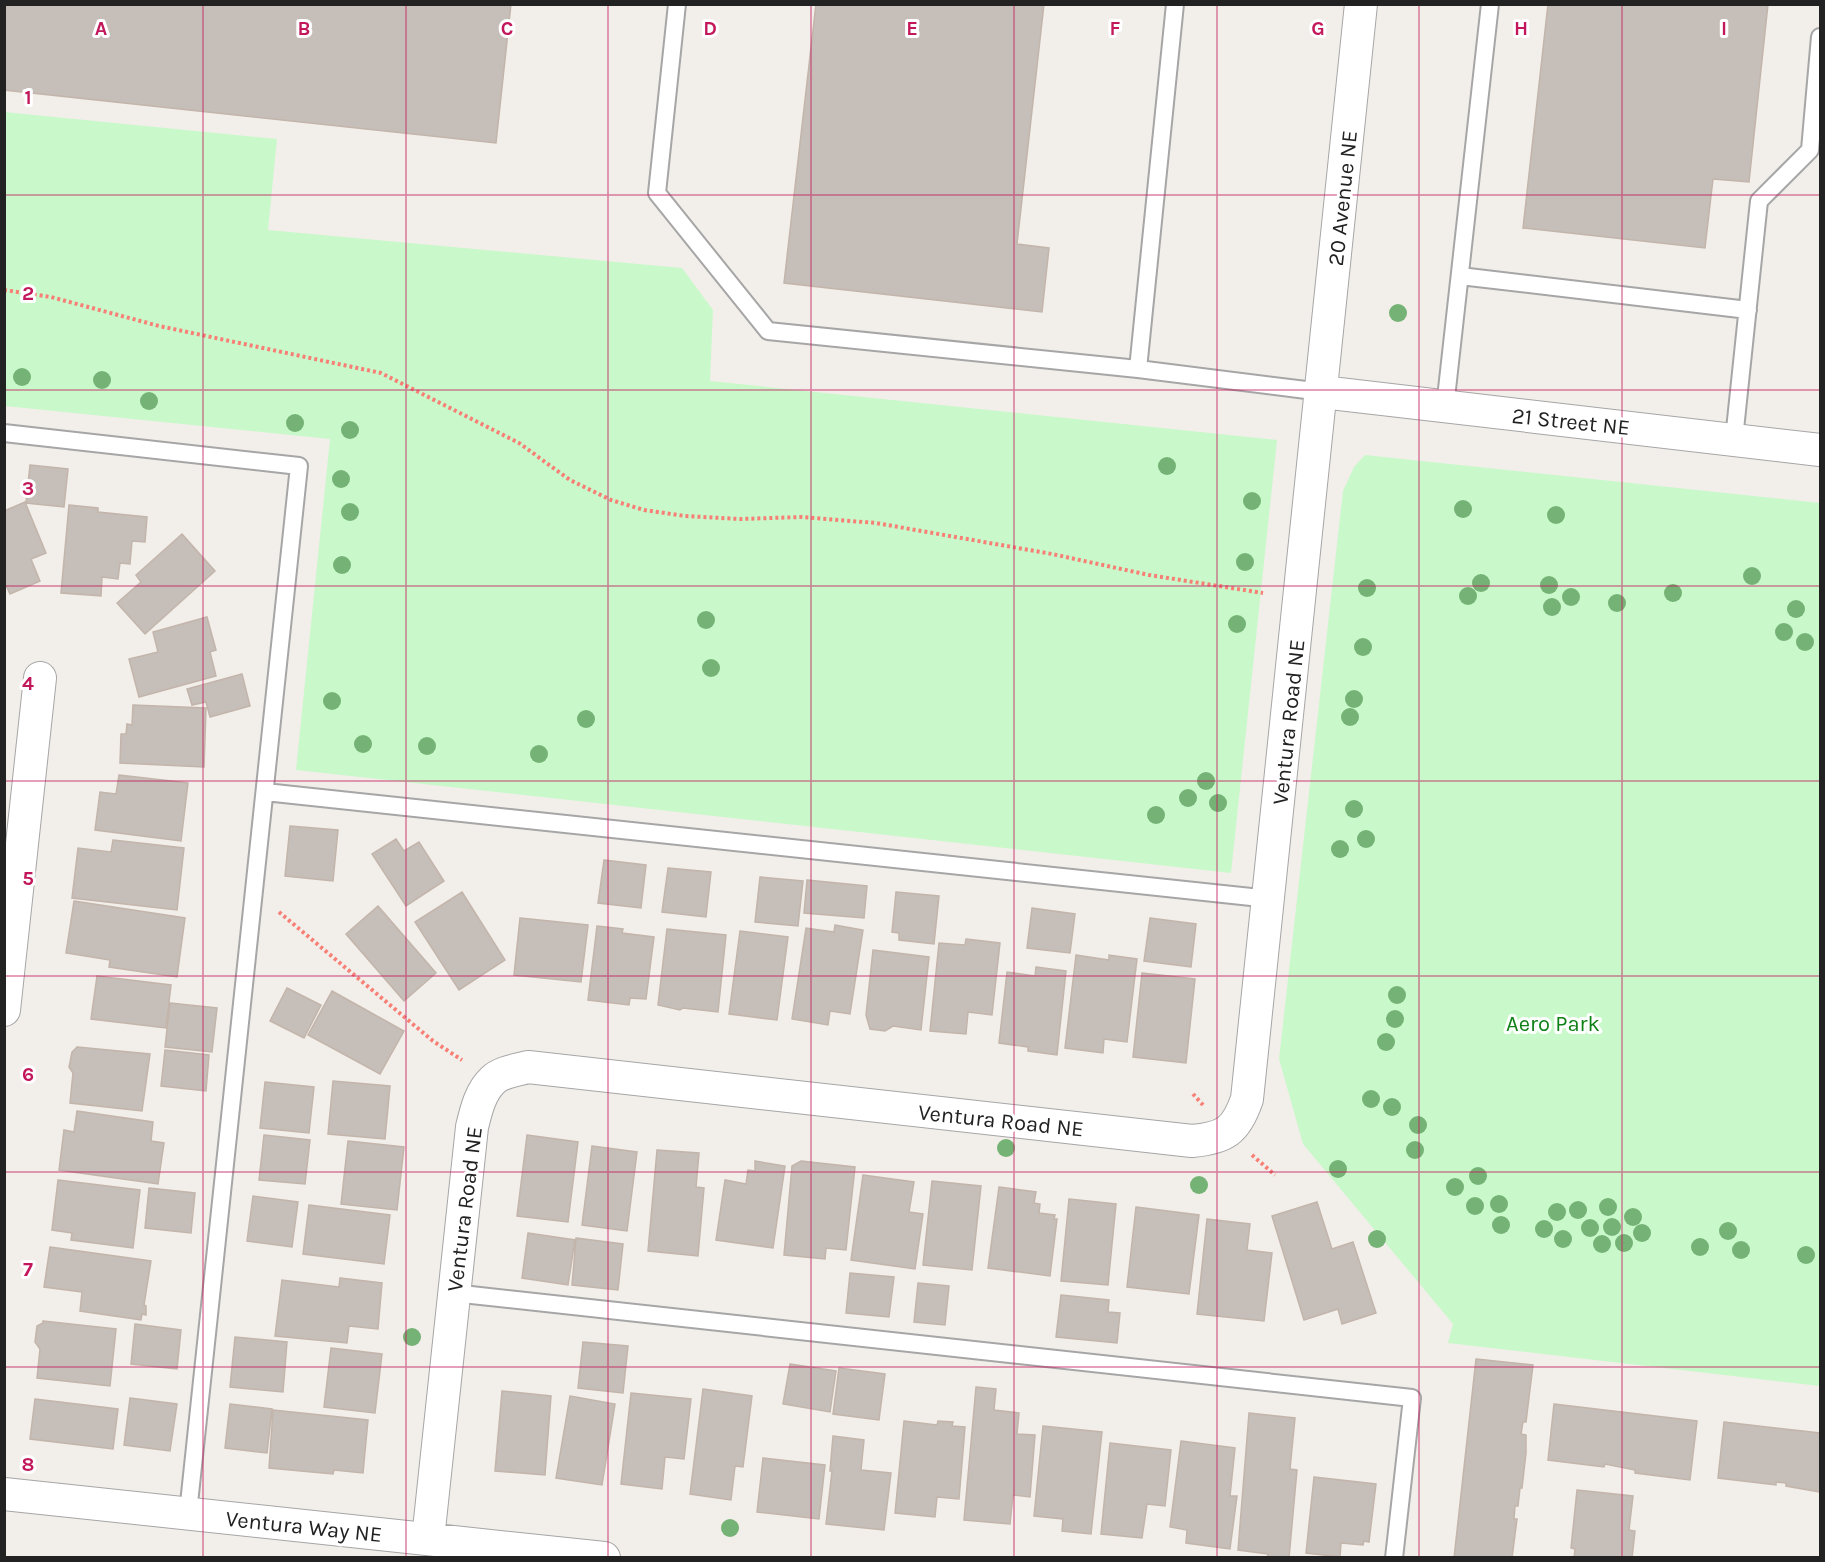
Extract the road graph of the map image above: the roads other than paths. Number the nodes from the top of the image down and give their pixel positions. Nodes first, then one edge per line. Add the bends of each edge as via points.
1 (677, 4) edge
2 (1175, 4) edge
3 (1361, 4) edge
4 (1490, 4) edge
5 (1821, 37) edge
6 (1460, 276) junction
7 (1748, 310) junction
8 (1138, 369) junction
9 (1322, 392) junction
10 (1445, 407) junction
11 (4, 433) edge
12 (1734, 439) junction
13 (1821, 450) edge
14 (40, 678) dead end
15 (266, 792) junction
16 (1270, 899) junction
17 (4, 1010) edge
18 (453, 1293) junction
19 (4, 1494) edge
20 (188, 1513) junction
21 (428, 1539) junction
22 (604, 1557) edge
23 (1394, 1557) edge

1 - 8 lane via 657,193 768,331
2 - 8 lane
3 - 9 street, 20 Avenue NE
4 - 6 lane
5 - 7 lane via 1810,150 1759,201
6 - 7 lane
6 - 10 lane
7 - 12 lane
8 - 9 lane
9 - 10 street, 21 Street NE
9 - 16 street, Ventura Road NE
10 - 12 street, 21 Street NE
11 - 15 lane via 299,466
12 - 13 street, 21 Street NE
14 - 17 street
15 - 16 lane
15 - 20 lane
16 - 18 street, Ventura Road NE via 1247,1099 1241,1117 1228,1133 1192,1141 528,1067 493,1080 478,1103
18 - 21 street, Ventura Road NE
18 - 23 lane via 1412,1398
19 - 20 street, Ventura Way NE
20 - 21 street, Ventura Way NE
21 - 22 street, Ventura Way NE

